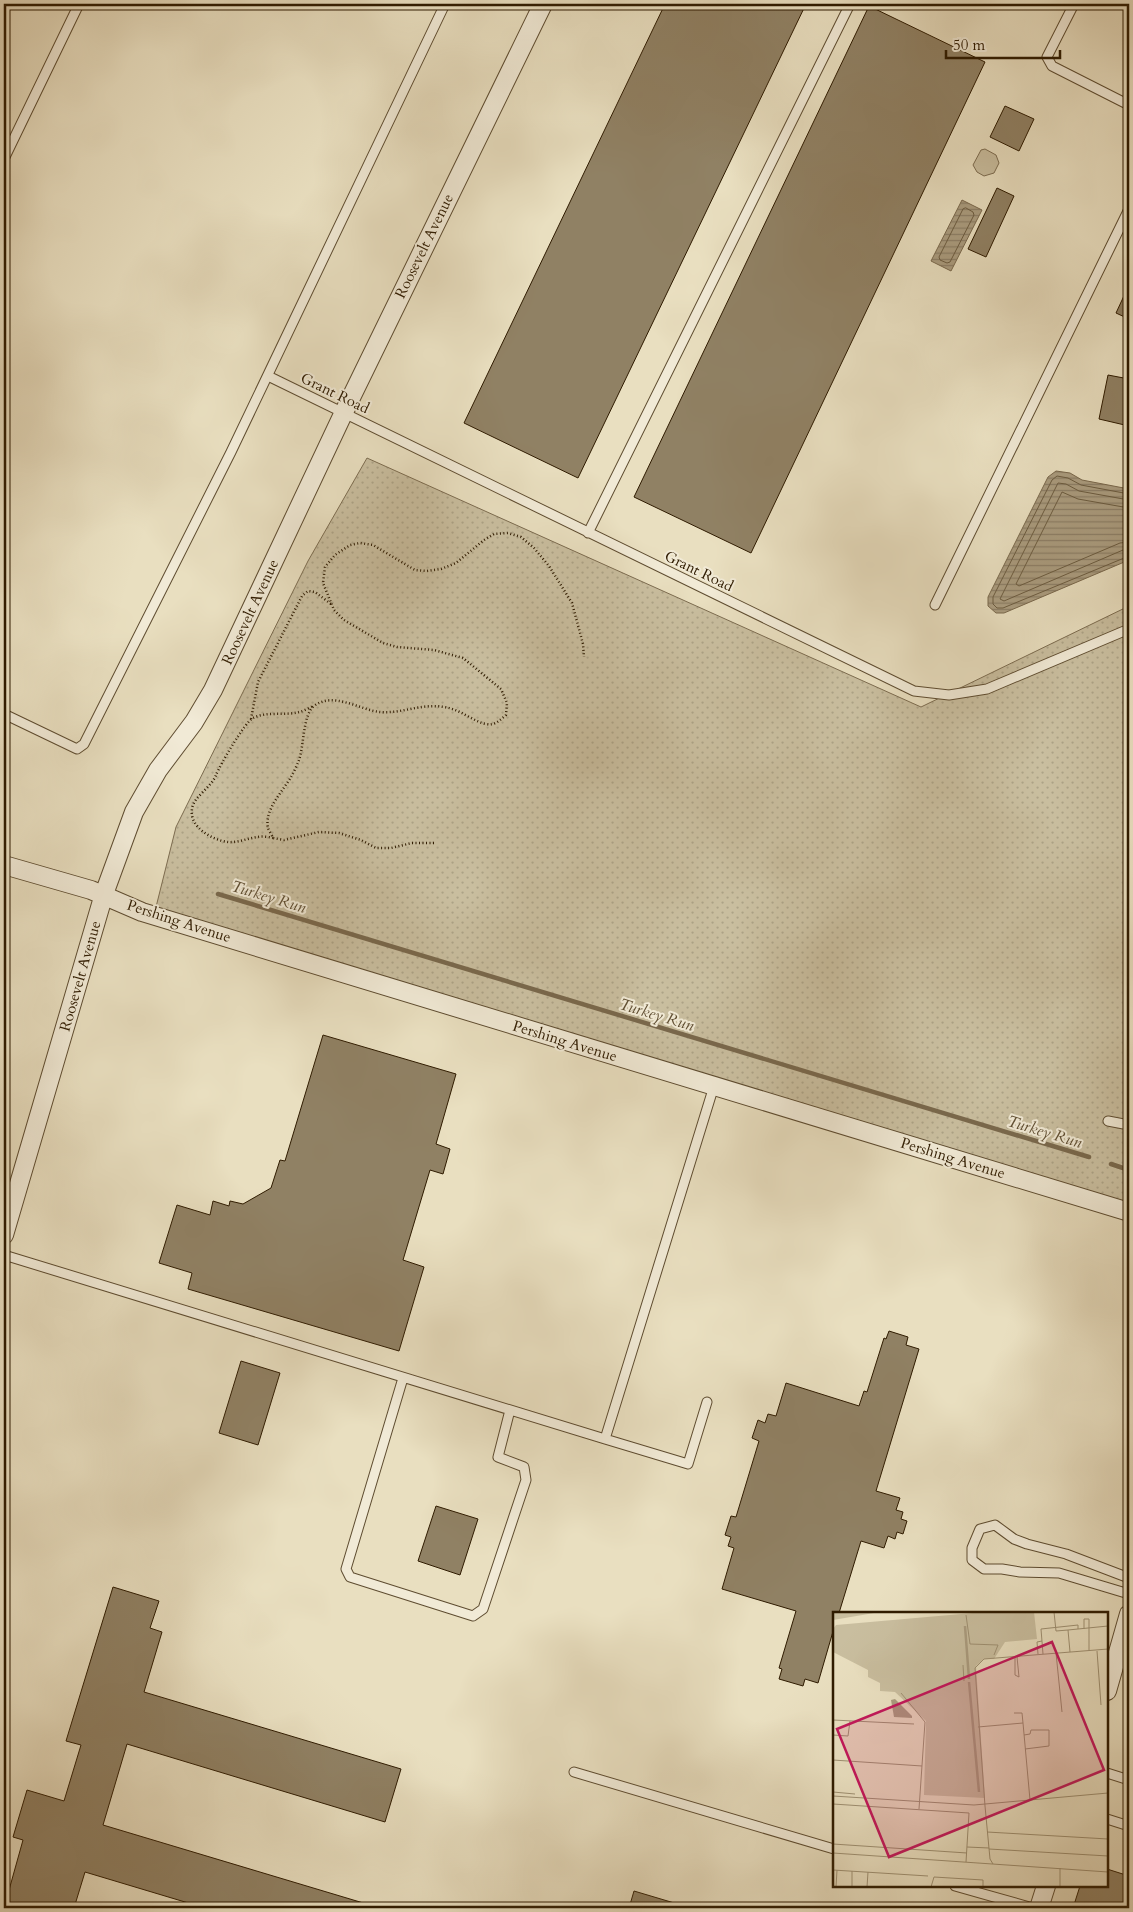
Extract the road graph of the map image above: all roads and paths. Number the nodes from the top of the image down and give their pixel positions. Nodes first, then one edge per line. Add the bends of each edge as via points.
1 (80, 4) edge
2 (445, 4) edge
3 (543, 4) edge
4 (850, 4) edge
5 (1074, 4) edge
6 (1129, 105) edge
7 (4, 159) edge
8 (1129, 209) edge
9 (268, 376) junction
10 (344, 412) junction
11 (588, 533) junction
12 (332, 605) junction
13 (935, 606) dead end
14 (1129, 630) edge
15 (584, 657) dead end
16 (313, 706) junction
17 (4, 714) edge
18 (251, 719) junction
19 (274, 838) junction
20 (434, 843) dead end
21 (4, 865) edge
22 (104, 894) junction
23 (714, 1086) junction
24 (1108, 1121) dead end
25 (1129, 1125) edge
26 (1129, 1212) edge
27 (4, 1235) edge
28 (4, 1255) edge
29 (404, 1378) junction
30 (707, 1402) dead end
31 (510, 1410) junction
32 (605, 1439) junction
33 (1129, 1578) edge
34 (1129, 1594) edge
35 (1129, 1614) edge
36 (1108, 1687) edge
37 (574, 1772) dead end
38 (1108, 1773) edge
39 (1129, 1780) edge
40 (1108, 1818) edge
41 (1129, 1826) edge
42 (833, 1850) edge
43 (960, 1887) edge
44 (1046, 1887) edge
45 (1033, 1908) edge
46 (1039, 1908) edge

1 - 7 lane
2 - 9 lane
3 - 10 street, Roosevelt Avenue
4 - 11 lane
5 - 6 lane via 1047,57 1052,66
8 - 13 lane
9 - 10 lane, Grant Road
9 - 17 lane via 84,744 77,748
10 - 11 lane, Grant Road
10 - 22 street, Roosevelt Avenue via 213,690 158,770 134,812
11 - 14 lane, Grant Road via 914,691 949,695 987,688
12 - 15 path via 323,583 325,567 350,545 373,545 415,570 428,571 456,563 494,534 508,534 522,537 534,548 561,584 572,603
12 - 16 path via 344,620 383,643 434,650 463,658 501,689 507,703 506,715 497,723 486,724 445,707 411,707 380,712 342,701 325,700
12 - 18 path via 315,592 308,591 302,596 267,660 258,682
16 - 18 path via 300,712 260,715
16 - 19 path via 299,760 270,811 268,827
18 - 19 path via 214,780 196,799 193,819 199,830 228,842
19 - 20 path via 284,840 318,832 339,833 376,848
21 - 22 street, Pershing Avenue
22 - 23 street, Pershing Avenue via 142,912
22 - 27 street, Roosevelt Avenue
23 - 26 street, Pershing Avenue
23 - 32 lane
24 - 25 lane
28 - 29 lane
29 - 31 lane
29 - 31 lane via 346,1569 350,1577 473,1616 483,1609 526,1480 524,1468 498,1457
30 - 32 lane via 688,1464
31 - 32 lane
33 - 34 lane via 1014,1539 995,1525 980,1529 972,1548 972,1560 984,1569 1059,1573
35 - 36 street
37 - 42 lane
38 - 39 lane
40 - 41 lane
43 - 45 lane
44 - 46 street

